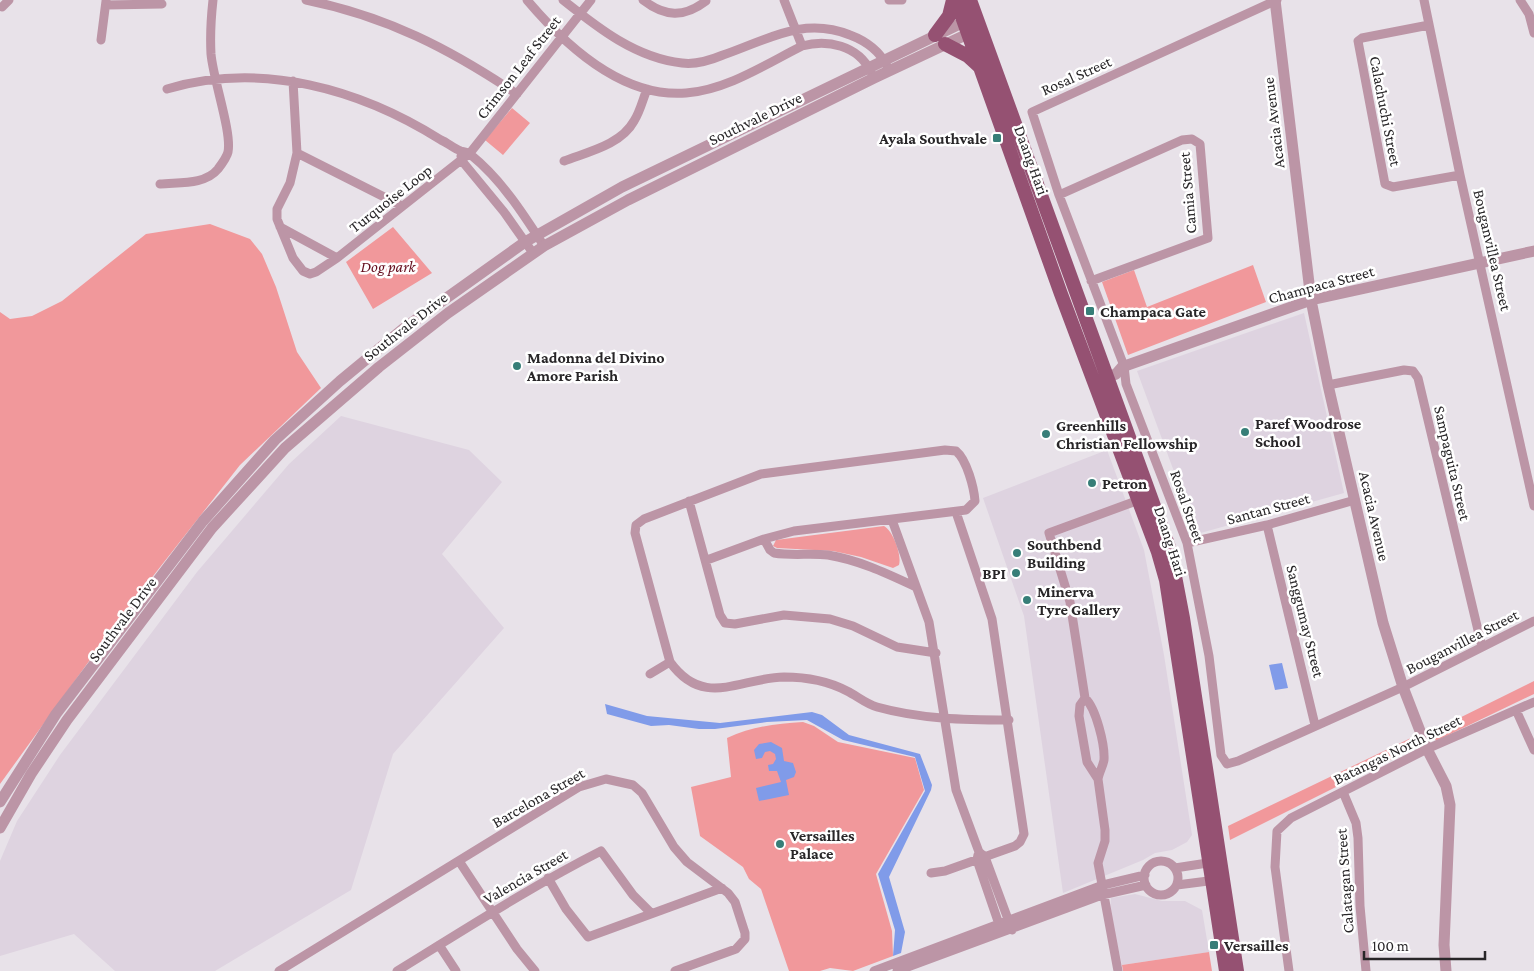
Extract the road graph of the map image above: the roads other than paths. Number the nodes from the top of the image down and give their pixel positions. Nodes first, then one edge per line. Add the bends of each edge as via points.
1 (9, 0) edge
2 (213, 0) edge
3 (306, 0) edge
4 (527, 0) edge
5 (563, 0) edge
6 (591, 0) edge
7 (643, 0) edge
8 (784, 0) edge
9 (889, 0) edge
10 (902, 0) edge
11 (954, 0) edge
12 (970, 0) edge
13 (1275, 0) edge
14 (1424, 0) edge
15 (1520, 0) edge
16 (706, 1) dead end
17 (106, 3) edge
18 (162, 4) dead end
19 (2, 7) dead end
20 (580, 14) junction
21 (1429, 25) junction
22 (972, 26) junction
23 (794, 29) junction
24 (1534, 33) edge
25 (562, 36) junction
26 (101, 40) dead end
27 (940, 40) junction
28 (802, 46) junction
29 (884, 60) junction
30 (868, 67) junction
31 (980, 67) junction
32 (889, 70) junction
33 (214, 78) junction
34 (874, 78) junction
35 (293, 81) junction
36 (167, 88) dead end
37 (647, 89) junction
38 (517, 94) junction
39 (460, 151) junction
40 (297, 153) junction
41 (470, 153) junction
42 (462, 161) junction
43 (564, 161) dead end
44 (1460, 175) junction
45 (160, 184) dead end
46 (1059, 195) junction
47 (402, 206) junction
48 (280, 227) junction
49 (537, 234) junction
50 (525, 242) junction
51 (544, 246) junction
52 (1534, 251) edge
53 (533, 253) junction
54 (337, 258) junction
55 (1481, 263) junction
56 (1091, 281) junction
57 (1311, 300) junction
58 (1109, 371) junction
59 (1328, 385) junction
60 (1139, 500) junction
61 (1355, 500) junction
62 (689, 501) junction
63 (1534, 506) edge
64 (956, 512) junction
65 (892, 520) junction
66 (1267, 525) junction
67 (764, 538) junction
68 (1187, 543) junction
69 (707, 560) junction
70 (916, 587) junction
71 (1534, 621) edge
72 (1482, 647) junction
73 (936, 654) junction
74 (670, 662) junction
75 (650, 674) dead end
76 (1402, 687) junction
77 (1085, 698) junction
78 (1534, 702) edge
79 (1516, 710) junction
80 (945, 720) junction
81 (1009, 720) junction
82 (1315, 725) junction
83 (1100, 736) junction
84 (1083, 739) junction
85 (1427, 748) junction
86 (1534, 750) edge
87 (1098, 779) junction
88 (1343, 792) junction
89 (0, 802) edge
90 (0, 828) edge
91 (980, 856) junction
92 (459, 861) junction
93 (1215, 862) junction
94 (1175, 868) junction
95 (931, 873) dead end
96 (1145, 875) junction
97 (548, 878) junction
98 (1218, 880) junction
99 (1177, 885) junction
100 (1146, 886) junction
101 (722, 888) junction
102 (1104, 890) junction
103 (492, 911) junction
104 (650, 913) junction
105 (1010, 925) junction
106 (1001, 929) junction
107 (439, 945) junction
108 (279, 971) edge
109 (397, 971) edge
110 (456, 971) edge
111 (535, 971) edge
112 (675, 971) edge
113 (874, 971) edge
114 (897, 971) edge
115 (1118, 971) edge
116 (1226, 971) edge
117 (1237, 971) edge
118 (1289, 971) edge
119 (1366, 971) edge
120 (1446, 971) edge

1 - 19 street
2 - 33 street via 210,24
3 - 38 street via 384,20 442,47
4 - 25 street
5 - 20 street
6 - 20 street, Crimson Leaf Street
7 - 16 street via 667,14 680,14
8 - 23 street
9 - 10 street
11 - 22 main road, Daang Hari
11 - 27 main road
12 - 22 main road, Daang Hari
13 - 46 street, Rosal Street via 1032,112
13 - 57 street, Acacia Avenue
14 - 21 street, Bouganvillea Street
15 - 24 street via 1529,14
17 - 18 street
17 - 26 street
20 - 23 street via 638,52 684,64 707,61
20 - 25 street, Crimson Leaf Street
21 - 44 street, Bouganvillea Street
21 - 44 street, Calachuchi Street via 1358,41 1385,184 1393,186
22 - 27 street, Southvale Drive
22 - 31 main road, Daang Hari
22 - 58 main road, Daang Hari
23 - 28 street
23 - 29 street via 814,26 844,32 867,43
25 - 37 street via 607,72
25 - 38 street, Crimson Leaf Street
27 - 29 street, Southvale Drive
27 - 31 main road
27 - 32 street, Southvale Drive
28 - 30 street via 826,42 839,45 856,54
28 - 37 street via 742,76 700,90 672,93
29 - 30 street, Southvale Drive
29 - 32 street
30 - 34 street
30 - 49 street, Southvale Drive via 622,187
31 - 58 main road, Daang Hari
32 - 34 street, Southvale Drive
33 - 35 street
33 - 36 street
33 - 45 street via 227,130 228,153 218,170 202,179
34 - 51 street, Southvale Drive via 628,200
35 - 39 street via 348,94 376,105 418,125
35 - 40 street, Turquoise Loop
37 - 43 street via 634,122 626,132 615,140
38 - 41 street, Crimson Leaf Street
39 - 41 street
39 - 42 street
40 - 47 street
40 - 48 street, Turquoise Loop via 290,183 277,209
41 - 42 street, Crimson Leaf Street
41 - 49 street via 506,192
42 - 47 street, Turquoise Loop
42 - 50 street
44 - 55 street, Bouganvillea Street
46 - 56 street, Rosal Street
46 - 56 street, Camia Street via 1182,140 1192,139 1200,144 1208,238
47 - 54 street, Turquoise Loop
48 - 54 street
48 - 54 street, Turquoise Loop via 292,258 303,271 316,272
49 - 50 street, Southvale Drive
49 - 51 street
50 - 53 street
50 - 89 street, Southvale Drive via 439,302 377,351 310,408 243,474 203,520 93,662
51 - 53 street, Southvale Drive
52 - 55 street, Champaca Street
53 - 90 street, Southvale Drive via 448,313 372,373 285,448 252,482 196,548 67,720
55 - 57 street, Champaca Street
55 - 63 street, Bouganvillea Street
56 - 58 street, Rosal Street
57 - 58 street, Champaca Street
57 - 59 street, Acacia Avenue
58 - 60 main road, Daang Hari
58 - 68 street, Rosal Street via 1126,384
58 - 93 main road, Daang Hari via 1170,550
59 - 61 street, Acacia Avenue
59 - 72 street, Sampaguita Street via 1404,370 1413,371 1418,378
60 - 77 street via 1049,533 1070,602
60 - 93 main road, Daang Hari via 1166,580
61 - 66 street, Santan Street
61 - 76 street, Acacia Avenue via 1383,623
62 - 64 street via 781,470 951,450 962,459 975,501 966,510
62 - 69 street
62 - 74 street via 644,519 635,529
64 - 65 street
64 - 81 street via 992,619
65 - 67 street
65 - 70 street
66 - 68 street, Santan Street
66 - 82 street, Sanggumay Street
67 - 69 street
67 - 70 street via 774,553 840,558
68 - 82 street, Rosal Street via 1209,656 1221,755 1226,764
69 - 73 street via 720,615 725,623 784,615 830,619 853,626 896,647
70 - 73 street via 930,622
71 - 72 street, Bouganvillea Street
72 - 76 street, Bouganvillea Street
73 - 80 street
74 - 75 street
74 - 80 street via 678,674 706,688 720,689 782,677 803,678 830,684 874,706
76 - 82 street, Rosal Street
76 - 85 street, Acacia Avenue
77 - 83 street via 1097,717
77 - 84 street via 1080,705 1079,716
78 - 79 street, Batangas North Street
79 - 85 street, Batangas North Street
79 - 86 street
80 - 81 street
80 - 91 street via 956,790
81 - 91 street via 1024,834 1014,846
83 - 84 street via 1090,729
83 - 84 street via 1093,747
83 - 87 street via 1104,760
84 - 87 street via 1087,762
85 - 88 street, Batangas North Street
85 - 120 street, Acacia Avenue via 1446,786 1450,805 1444,946
87 - 102 street via 1105,830 1098,863
88 - 118 street, Batangas North Street via 1291,818 1277,831 1275,867
88 - 119 street, Calatagan Street via 1356,823 1358,838
91 - 95 street
91 - 105 street
91 - 106 street
92 - 101 street, Barcelona Street via 579,787 606,779 633,785 642,793 674,847 687,862
92 - 103 street
92 - 108 street, Barcelona Street
93 - 94 street
93 - 98 main road, Daang Hari
94 - 96 street via 1160,861 1150,866
94 - 99 street
96 - 100 street
96 - 102 street
97 - 103 street, Valencia Street
97 - 104 street via 588,937
97 - 104 street, Valencia Street via 601,851
98 - 99 street
98 - 116 main road, Daang Hari
98 - 117 main road, Daang Hari
99 - 100 street via 1164,895 1154,893
100 - 102 street
101 - 104 street
101 - 112 street, Barcelona Street via 735,902 745,939 736,949
102 - 105 street
102 - 115 street
103 - 107 street, Valencia Street
103 - 111 street
105 - 106 street
106 - 113 street
106 - 114 street
107 - 109 street, Valencia Street
107 - 110 street

